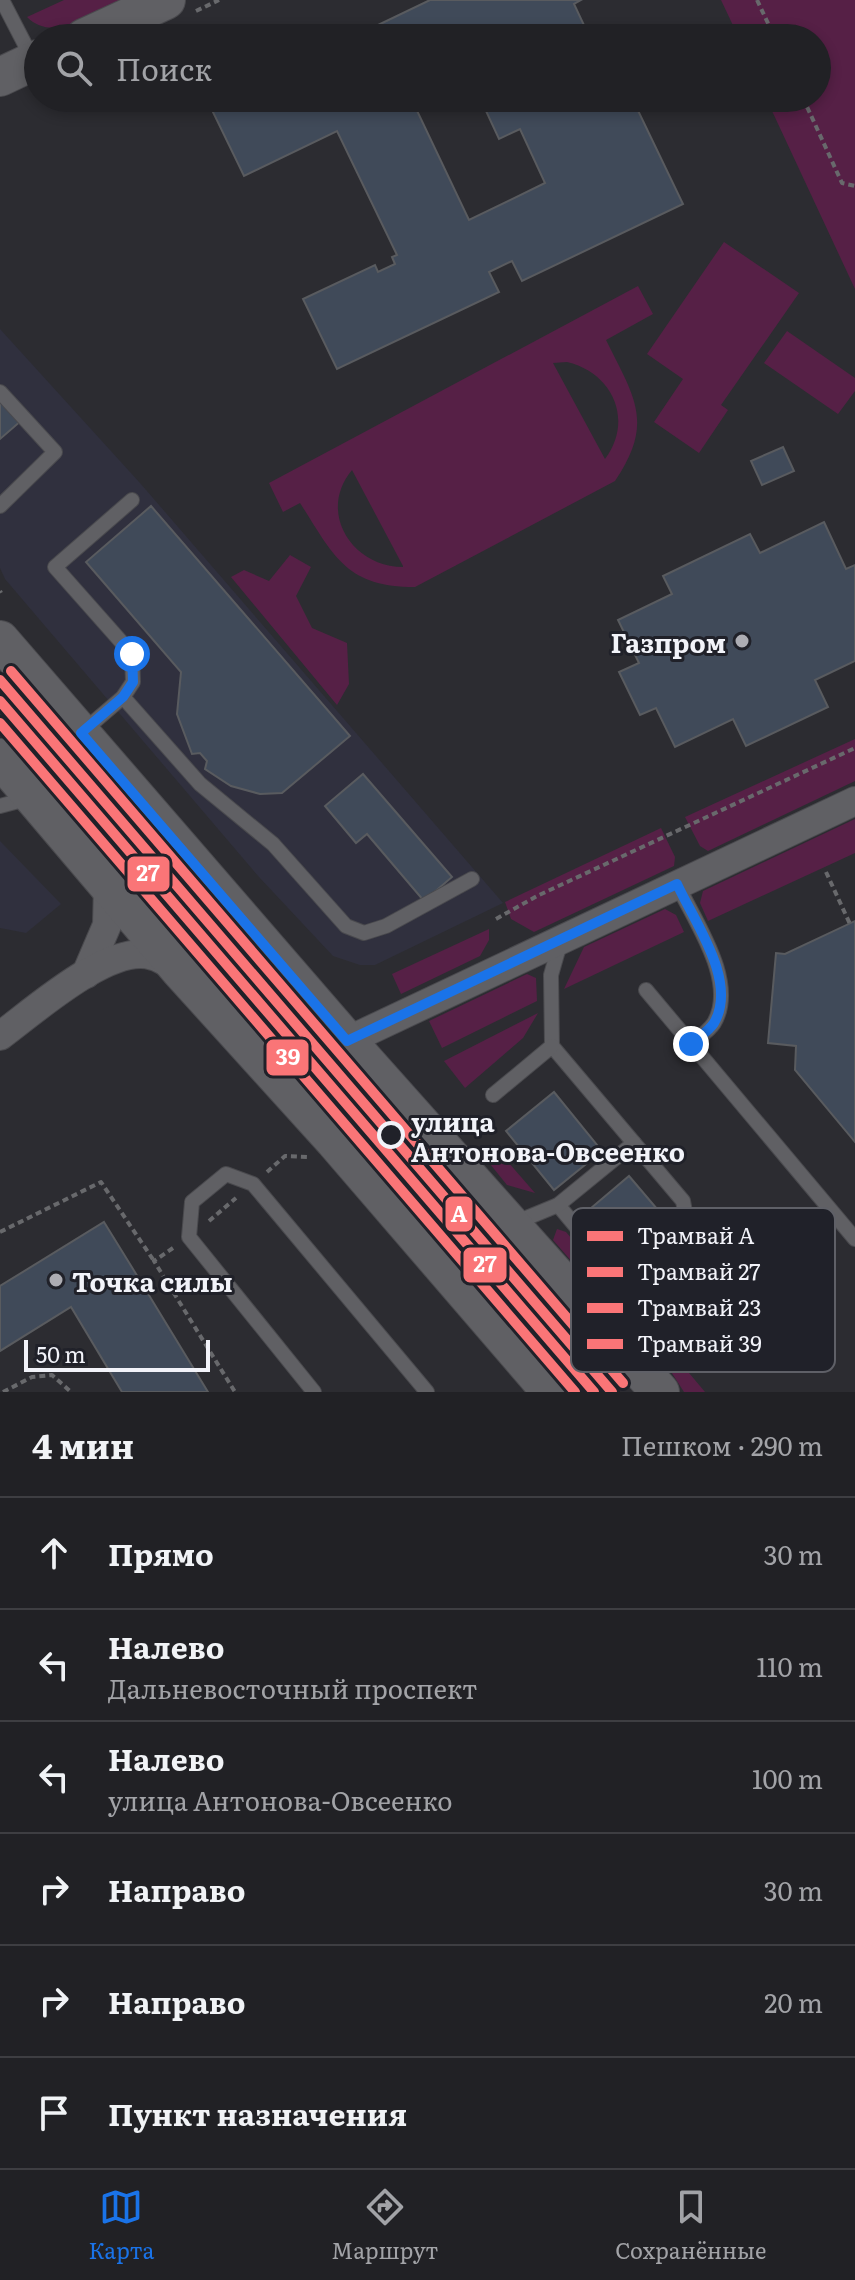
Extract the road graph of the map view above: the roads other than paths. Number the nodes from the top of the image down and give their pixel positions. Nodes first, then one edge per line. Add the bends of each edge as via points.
1 (2, 0) edge
2 (166, 0) edge
3 (114, 24) edge
4 (24, 65) edge
5 (0, 392) edge
6 (132, 500) dead end
7 (0, 506) edge
8 (0, 640) edge
9 (123, 697) junction
10 (81, 733) junction
11 (0, 758) edge
12 (855, 801) edge
13 (17, 802) edge
14 (472, 879) dead end
15 (677, 884) junction
16 (108, 886) junction
17 (561, 939) junction
18 (180, 970) junction
19 (86, 974) junction
20 (646, 990) dead end
21 (0, 1036) edge
22 (347, 1041) junction
23 (691, 1044) junction
24 (552, 1046) junction
25 (493, 1095) dead end
26 (634, 1143) junction
27 (558, 1205) junction
28 (685, 1208) edge
29 (829, 1208) edge
30 (835, 1215) edge
31 (571, 1221) edge
32 (511, 1225) junction
33 (855, 1239) edge
34 (571, 1292) edge
35 (642, 1372) edge
36 (656, 1388) edge
37 (314, 1392) edge
38 (427, 1392) edge
39 (551, 1392) edge

1 - 4 lane
2 - 3 main road
5 - 7 lane via 55,452
6 - 9 lane via 55,567 132,654 133,682
8 - 10 main road
9 - 10 lane
9 - 14 lane via 200,784 273,844 346,926 364,933 386,926
10 - 22 main road
11 - 13 main road
12 - 15 street
13 - 16 main road
15 - 17 street
15 - 23 lane via 713,960 723,997 713,1025
16 - 18 main road
16 - 19 street via 107,925
17 - 22 street
17 - 24 lane via 551,975
18 - 19 street via 152,955 117,959
18 - 39 main road
19 - 21 street
20 - 23 lane
22 - 32 main road
23 - 29 lane
24 - 25 lane
24 - 26 lane
26 - 27 lane
26 - 28 lane
27 - 31 lane
27 - 32 lane
30 - 33 lane
32 - 34 main road
35 - 36 main road
37 - 38 lane via 189,1237 192,1202 226,1174 253,1184

